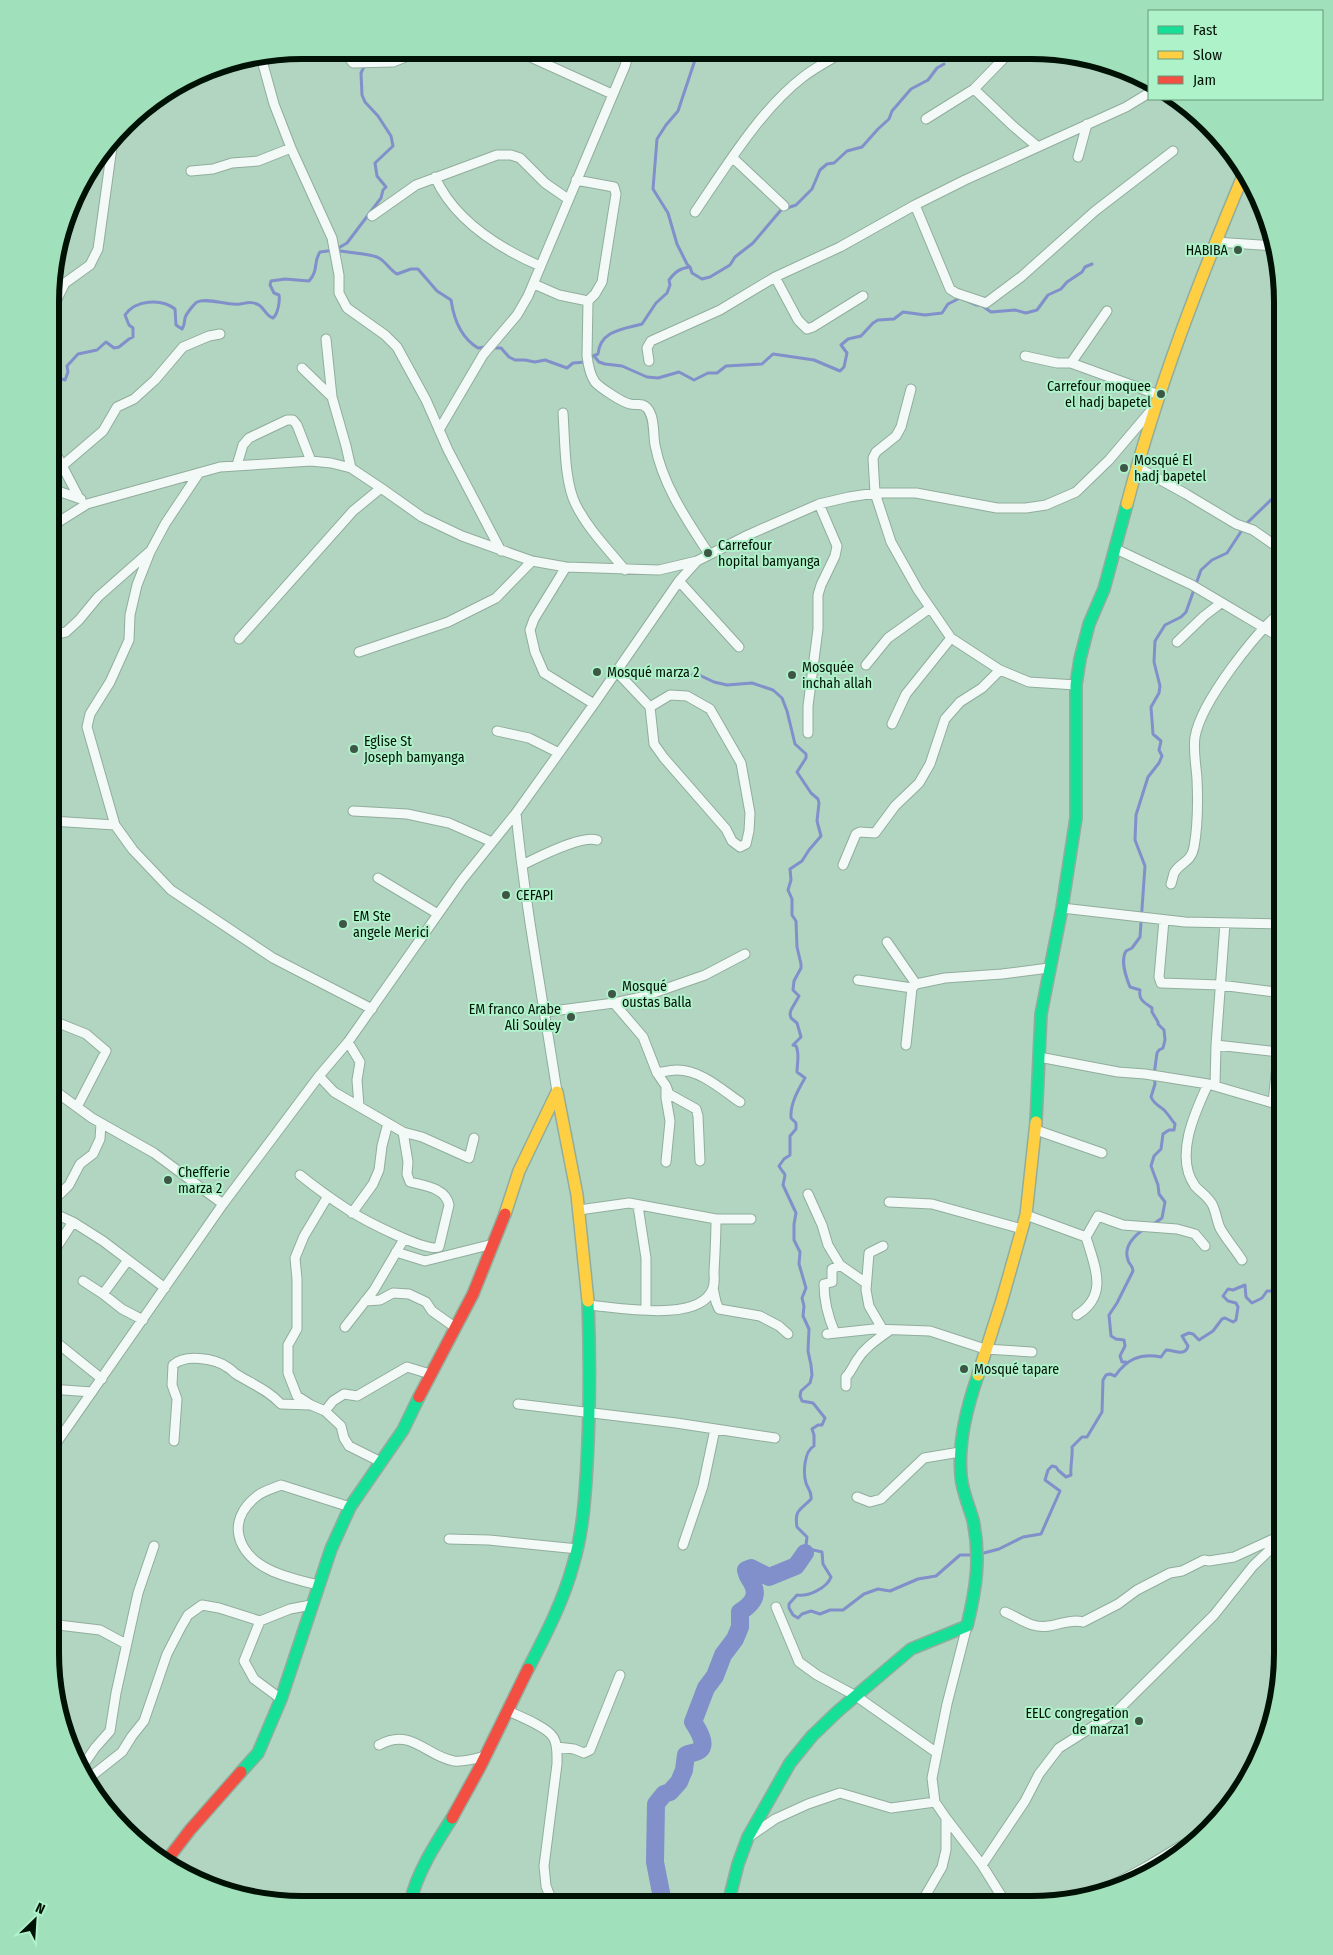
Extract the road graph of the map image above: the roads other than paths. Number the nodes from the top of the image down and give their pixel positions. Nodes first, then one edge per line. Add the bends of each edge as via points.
1 (350, 59) edge
2 (400, 59) edge
3 (535, 59) edge
4 (627, 59) edge
5 (832, 59) edge
6 (1003, 59) edge
7 (262, 62) edge
8 (974, 89) junction
9 (612, 94) junction
10 (1148, 95) edge
11 (926, 119) dead end
12 (1087, 124) junction
13 (1038, 147) junction
14 (291, 148) junction
15 (112, 151) edge
16 (1173, 151) dead end
17 (1078, 157) dead end
18 (732, 158) junction
19 (191, 171) dead end
20 (435, 177) junction
21 (1242, 179) edge
22 (576, 180) junction
23 (568, 199) junction
24 (915, 204) junction
25 (784, 206) dead end
26 (695, 212) dead end
27 (372, 216) dead end
28 (1215, 242) junction
29 (1268, 245) edge
30 (540, 266) junction
31 (775, 277) junction
32 (534, 284) junction
33 (59, 291) edge
34 (863, 296) dead end
35 (588, 301) junction
36 (1107, 311) dead end
37 (220, 334) dead end
38 (326, 339) dead end
39 (1025, 356) dead end
40 (649, 362) dead end
41 (1071, 364) junction
42 (302, 368) dead end
43 (911, 389) dead end
44 (332, 398) junction
45 (1158, 399) junction
46 (563, 413) dead end
47 (440, 430) junction
48 (59, 460) edge
49 (311, 461) junction
50 (237, 465) junction
51 (62, 466) junction
52 (1137, 467) junction
53 (351, 468) junction
54 (199, 473) junction
55 (381, 488) junction
56 (59, 491) edge
57 (875, 494) junction
58 (79, 498) junction
59 (87, 504) junction
60 (819, 504) junction
61 (59, 522) edge
62 (1274, 544) edge
63 (1116, 549) junction
64 (501, 551) junction
65 (150, 552) junction
66 (708, 554) junction
67 (532, 561) junction
68 (697, 561) junction
69 (566, 567) junction
70 (625, 570) junction
71 (678, 581) junction
72 (1221, 603) junction
73 (930, 608) junction
74 (1274, 618) edge
75 (1263, 628) junction
76 (59, 634) edge
77 (1274, 634) edge
78 (951, 638) junction
79 (239, 639) dead end
80 (1177, 642) dead end
81 (740, 646) dead end
82 (359, 652) dead end
83 (866, 665) dead end
84 (1000, 670) junction
85 (616, 671) junction
86 (1076, 686) junction
87 (594, 704) junction
88 (650, 707) junction
89 (892, 724) dead end
90 (497, 731) dead end
91 (808, 732) dead end
92 (559, 753) junction
93 (353, 811) dead end
94 (516, 812) junction
95 (59, 822) edge
96 (114, 825) junction
97 (597, 840) dead end
98 (492, 842) junction
99 (843, 865) dead end
100 (522, 866) junction
101 (378, 878) dead end
102 (1171, 884) dead end
103 (1062, 908) junction
104 (438, 914) junction
105 (1160, 920) junction
106 (1225, 922) junction
107 (1274, 924) edge
108 (887, 942) dead end
109 (745, 954) dead end
110 (1050, 968) junction
111 (858, 980) dead end
112 (1220, 985) junction
113 (914, 986) junction
114 (1274, 992) edge
115 (614, 1003) junction
116 (372, 1009) junction
117 (545, 1012) junction
118 (59, 1023) edge
119 (348, 1042) junction
120 (906, 1045) dead end
121 (1216, 1045) junction
122 (1274, 1052) edge
123 (1039, 1058) junction
124 (657, 1073) junction
125 (319, 1076) junction
126 (1212, 1084) junction
127 (666, 1086) junction
128 (557, 1092) junction
129 (59, 1094) edge
130 (1274, 1096) edge
131 (740, 1102) dead end
132 (1273, 1103) joint
133 (360, 1106) junction
134 (78, 1107) junction
135 (101, 1123) junction
136 (388, 1123) junction
137 (1036, 1130) junction
138 (403, 1132) junction
139 (474, 1138) dead end
140 (1102, 1153) dead end
141 (700, 1161) dead end
142 (666, 1162) dead end
143 (300, 1174) dead end
144 (59, 1194) edge
145 (808, 1194) dead end
146 (328, 1196) junction
147 (889, 1202) dead end
148 (223, 1204) junction
149 (638, 1206) junction
150 (579, 1210) junction
151 (352, 1213) junction
152 (1026, 1214) junction
153 (59, 1216) edge
154 (716, 1219) junction
155 (751, 1219) dead end
156 (73, 1222) junction
157 (1022, 1229) junction
158 (1086, 1237) junction
159 (404, 1240) junction
160 (59, 1244) edge
161 (493, 1244) junction
162 (883, 1246) dead end
163 (1206, 1246) dead end
164 (396, 1252) junction
165 (128, 1260) junction
166 (1242, 1260) dead end
167 (840, 1266) junction
168 (84, 1281) dead end
169 (866, 1283) junction
170 (165, 1288) junction
171 (713, 1288) junction
172 (103, 1294) junction
173 (365, 1301) junction
174 (588, 1304) junction
175 (646, 1310) junction
176 (1077, 1315) dead end
177 (143, 1320) junction
178 (345, 1327) dead end
179 (456, 1328) junction
180 (887, 1330) junction
181 (788, 1334) dead end
182 (59, 1345) edge
183 (985, 1349) junction
184 (1032, 1352) dead end
185 (430, 1374) junction
186 (102, 1379) junction
187 (846, 1386) dead end
188 (59, 1390) edge
189 (92, 1392) junction
190 (518, 1404) dead end
191 (311, 1405) junction
192 (325, 1412) junction
193 (589, 1413) junction
194 (715, 1429) junction
195 (775, 1438) dead end
196 (59, 1439) edge
197 (174, 1441) dead end
198 (960, 1452) junction
199 (382, 1462) junction
200 (857, 1497) dead end
201 (350, 1507) junction
202 (449, 1539) dead end
203 (1274, 1540) edge
204 (1274, 1544) edge
205 (683, 1545) dead end
206 (154, 1546) dead end
207 (578, 1549) junction
208 (318, 1586) junction
209 (311, 1605) junction
210 (776, 1607) dead end
211 (1005, 1612) dead end
212 (260, 1621) junction
213 (59, 1625) edge
214 (967, 1626) junction
215 (126, 1644) junction
216 (620, 1675) dead end
217 (856, 1696) junction
218 (281, 1699) junction
219 (508, 1711) junction
220 (379, 1745) dead end
221 (557, 1747) junction
222 (937, 1753) junction
223 (485, 1756) junction
224 (85, 1763) edge
225 (92, 1776) edge
226 (935, 1802) junction
227 (946, 1818) junction
228 (748, 1837) junction
229 (1167, 1855) edge
230 (170, 1857) edge
231 (982, 1865) junction
232 (1135, 1873) edge
233 (411, 1896) edge
234 (550, 1896) edge
235 (728, 1896) edge
236 (925, 1896) edge
237 (1001, 1896) edge

1 - 2 street via 353,63
3 - 9 street
4 - 9 street
5 - 18 street via 803,77 779,99
6 - 8 street
7 - 14 street
8 - 11 street
8 - 13 street
9 - 22 street
10 - 12 street
12 - 13 street
12 - 17 street
13 - 24 street
14 - 19 street via 258,161
14 - 47 street via 332,238 339,293 347,308 385,334 397,347
15 - 33 street via 98,250 90,265
16 - 24 street via 1095,211 1021,277 986,303 950,289
18 - 25 street
18 - 26 street
20 - 23 street via 497,155 511,155 520,158
20 - 27 street via 416,185
20 - 30 street via 442,192 462,216 510,251
21 - 28 street
22 - 23 street
22 - 35 street via 614,188 616,194 602,282
23 - 30 street
24 - 31 street via 840,247
28 - 29 street
28 - 45 street
30 - 32 street
31 - 34 street via 798,320 807,329
31 - 40 street via 720,310 652,341 646,348
32 - 35 street via 558,295
32 - 47 street via 516,315 483,355
35 - 66 street via 588,360 595,382 630,405 646,406 650,412 655,446 667,482
36 - 41 street
37 - 51 street via 183,347 155,380 117,408 103,431
38 - 44 street
39 - 41 street
41 - 45 street
42 - 44 street
43 - 57 street via 901,427 873,458
44 - 53 street
45 - 52 street
45 - 57 street via 1109,460 1076,492 1046,505 997,508 916,493
46 - 70 street via 570,486 575,504 589,527
47 - 64 street
48 - 51 street
49 - 50 street
49 - 50 street via 297,425 293,420 287,420 249,438 243,444
49 - 53 street
50 - 54 street
51 - 58 street
52 - 62 street
52 - 63 street
53 - 55 street
54 - 59 street
54 - 65 street
55 - 64 street via 422,517
55 - 79 street via 353,511
56 - 58 street
57 - 60 street
57 - 73 street via 891,542
58 - 59 street
59 - 61 street
60 - 66 street
60 - 91 street via 837,546 818,595
63 - 72 street via 1196,587
63 - 86 street via 1089,624
64 - 67 street
65 - 76 street via 98,597 66,632
65 - 96 street via 137,585 128,640 110,682 90,714 87,727
66 - 68 street
67 - 69 street
67 - 82 street via 496,598 448,622
68 - 70 street via 659,570
68 - 71 street
69 - 70 street
69 - 87 street via 530,630 544,673
71 - 81 street
71 - 85 street
72 - 75 street
72 - 80 street
73 - 78 street
73 - 83 street via 888,638
74 - 75 street
75 - 77 street
75 - 102 street via 1204,711 1194,755 1198,804 1194,847 1190,858 1174,872
78 - 84 street
78 - 89 street via 906,694
84 - 86 street via 1029,682
84 - 99 street via 982,688 960,702 945,719 930,764 919,783 895,806 875,833 856,834
85 - 87 street
85 - 88 street
86 - 103 street via 1076,818
87 - 92 street
88 - 88 street via 670,695 687,696 710,709 741,763 750,813 746,844 740,847 732,841 726,829 654,744
90 - 92 street via 529,738
92 - 94 street
93 - 98 street via 416,816 450,823
94 - 98 street
94 - 100 street
95 - 96 street
96 - 116 street via 171,890 273,958
97 - 100 street via 574,843
98 - 104 street
100 - 117 street
101 - 104 street
103 - 105 street
103 - 110 street
104 - 116 street
105 - 106 street
105 - 112 street via 1161,984
106 - 107 street
106 - 112 street
108 - 113 street
109 - 115 street via 705,975
110 - 113 street via 945,978
110 - 123 street via 1041,1014
111 - 113 street
112 - 114 street
112 - 121 street
113 - 120 street
115 - 117 street
115 - 124 street via 643,1037
116 - 119 street
117 - 128 street
118 - 134 street via 86,1034 106,1051
119 - 125 street
119 - 133 street via 360,1062 357,1080
121 - 122 street
121 - 126 street
123 - 126 street
123 - 137 street
124 - 127 street
124 - 131 street via 690,1072 705,1078
125 - 133 street via 334,1092
125 - 148 street
126 - 132 street
126 - 166 street via 1199,1103 1191,1130 1186,1148 1188,1168 1195,1186 1213,1205 1220,1228
127 - 141 street via 669,1094 696,1108
127 - 142 street via 670,1121
128 - 150 street
128 - 161 street via 520,1171
129 - 134 street
130 - 132 street
133 - 136 street
134 - 135 street
135 - 144 street via 100,1139 93,1154 80,1164 69,1185
135 - 148 street via 154,1153
136 - 138 street
136 - 151 street via 379,1170
137 - 140 street
137 - 152 street
138 - 139 street via 469,1158
138 - 159 street via 410,1182 442,1192 449,1205 437,1249
143 - 146 street
145 - 167 street
146 - 151 street
146 - 191 street via 295,1258 297,1329 288,1345 288,1373 297,1396
147 - 157 street via 932,1204
148 - 170 street
149 - 150 street via 618,1204
149 - 154 street
149 - 175 street via 646,1258
150 - 174 street
151 - 159 street
152 - 157 street
152 - 158 street
153 - 156 street
154 - 155 street
154 - 171 street
156 - 160 street
156 - 165 street
157 - 183 street
158 - 163 street via 1098,1216 1123,1225 1177,1229 1195,1234
158 - 176 street via 1098,1284 1087,1309
159 - 164 street
161 - 164 street via 425,1260
161 - 179 street
162 - 169 street via 869,1253
164 - 173 street
165 - 170 street
165 - 172 street
167 - 169 street
167 - 180 street via 832,1269 832,1282 824,1284 831,1334
168 - 172 street
169 - 180 street via 869,1306
170 - 177 street
171 - 175 street via 694,1306 678,1310
171 - 181 street via 720,1309 760,1316
172 - 177 street via 122,1310
173 - 178 street
173 - 179 street via 380,1300 393,1293 409,1294 426,1302 432,1311
174 - 175 street
174 - 193 street
177 - 186 street
179 - 185 street
180 - 183 street via 930,1331
180 - 187 street via 856,1360 846,1377
182 - 186 street
183 - 184 street
183 - 198 street via 967,1407
185 - 192 street via 407,1367 357,1396 344,1394
185 - 199 street via 403,1430
186 - 189 street
188 - 189 street
189 - 196 street
190 - 193 street
191 - 192 street
191 - 197 street via 281,1404 273,1395 226,1366 209,1360 177,1361 172,1366 172,1385 177,1399
192 - 199 street via 341,1426 349,1446
193 - 194 street
193 - 207 street via 583,1519
194 - 195 street
194 - 205 street via 703,1486
198 - 200 street via 924,1458 881,1500 870,1502
198 - 214 street via 961,1478 973,1522 978,1561 976,1591
199 - 201 street
201 - 208 street
201 - 208 street via 282,1485 259,1494 238,1522 239,1542 255,1561 276,1573
202 - 207 street
203 - 211 street via 1234,1557 1204,1560 1170,1573 1083,1622 1036,1626
204 - 231 street via 1214,1615 1116,1712 1059,1748 1038,1774
206 - 215 street
207 - 219 street via 563,1594
208 - 209 street
209 - 212 street
209 - 218 street
210 - 217 street via 799,1662
212 - 218 street via 244,1661 254,1678
212 - 225 street via 202,1605 188,1614 167,1654 144,1721 122,1752
213 - 215 street via 100,1630
214 - 217 street via 911,1650
214 - 222 street
215 - 224 street via 110,1732
216 - 221 street via 590,1750 584,1753
217 - 222 street
217 - 228 street via 812,1736 790,1763
218 - 230 street via 258,1753
219 - 221 street via 547,1731 554,1737
219 - 223 street
220 - 223 street via 389,1739 402,1738 452,1760 464,1762
221 - 234 street via 544,1866
222 - 226 street via 932,1778
223 - 233 street via 421,1872
226 - 227 street
226 - 228 street via 891,1808 840,1793 775,1819
227 - 231 street
227 - 236 street via 946,1850 942,1866
228 - 235 street
229 - 232 street
231 - 237 street

